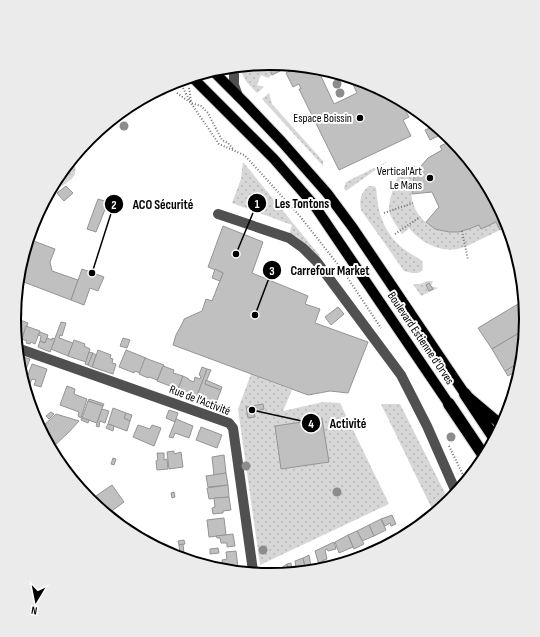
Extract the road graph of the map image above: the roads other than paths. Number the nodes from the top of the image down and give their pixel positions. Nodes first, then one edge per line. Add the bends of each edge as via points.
1 (234, 72) edge
2 (217, 75) edge
3 (196, 81) edge
4 (238, 96) junction
5 (218, 214) dead end
6 (23, 351) edge
7 (465, 394) junction
8 (449, 404) joint
9 (497, 421) edge
10 (462, 423) junction
11 (491, 433) edge
12 (481, 451) edge
13 (478, 455) edge
14 (454, 487) edge
15 (252, 567) edge

1 - 4 street via 234,86
2 - 4 main road, Boulevard Estienne d'Orves
3 - 8 main road, Boulevard Estienne d'Orves via 274,159 314,205
4 - 7 main road, Boulevard Estienne d'Orves via 327,193
5 - 14 street via 289,238 317,262 401,375
6 - 15 street, Rue de l'Activité via 228,423 233,428
7 - 9 main road
7 - 11 highway, Boulevard Estienne d'Orves
8 - 10 highway, Boulevard Estienne d'Orves
10 - 12 highway, Boulevard Estienne d'Orves
10 - 13 main road

